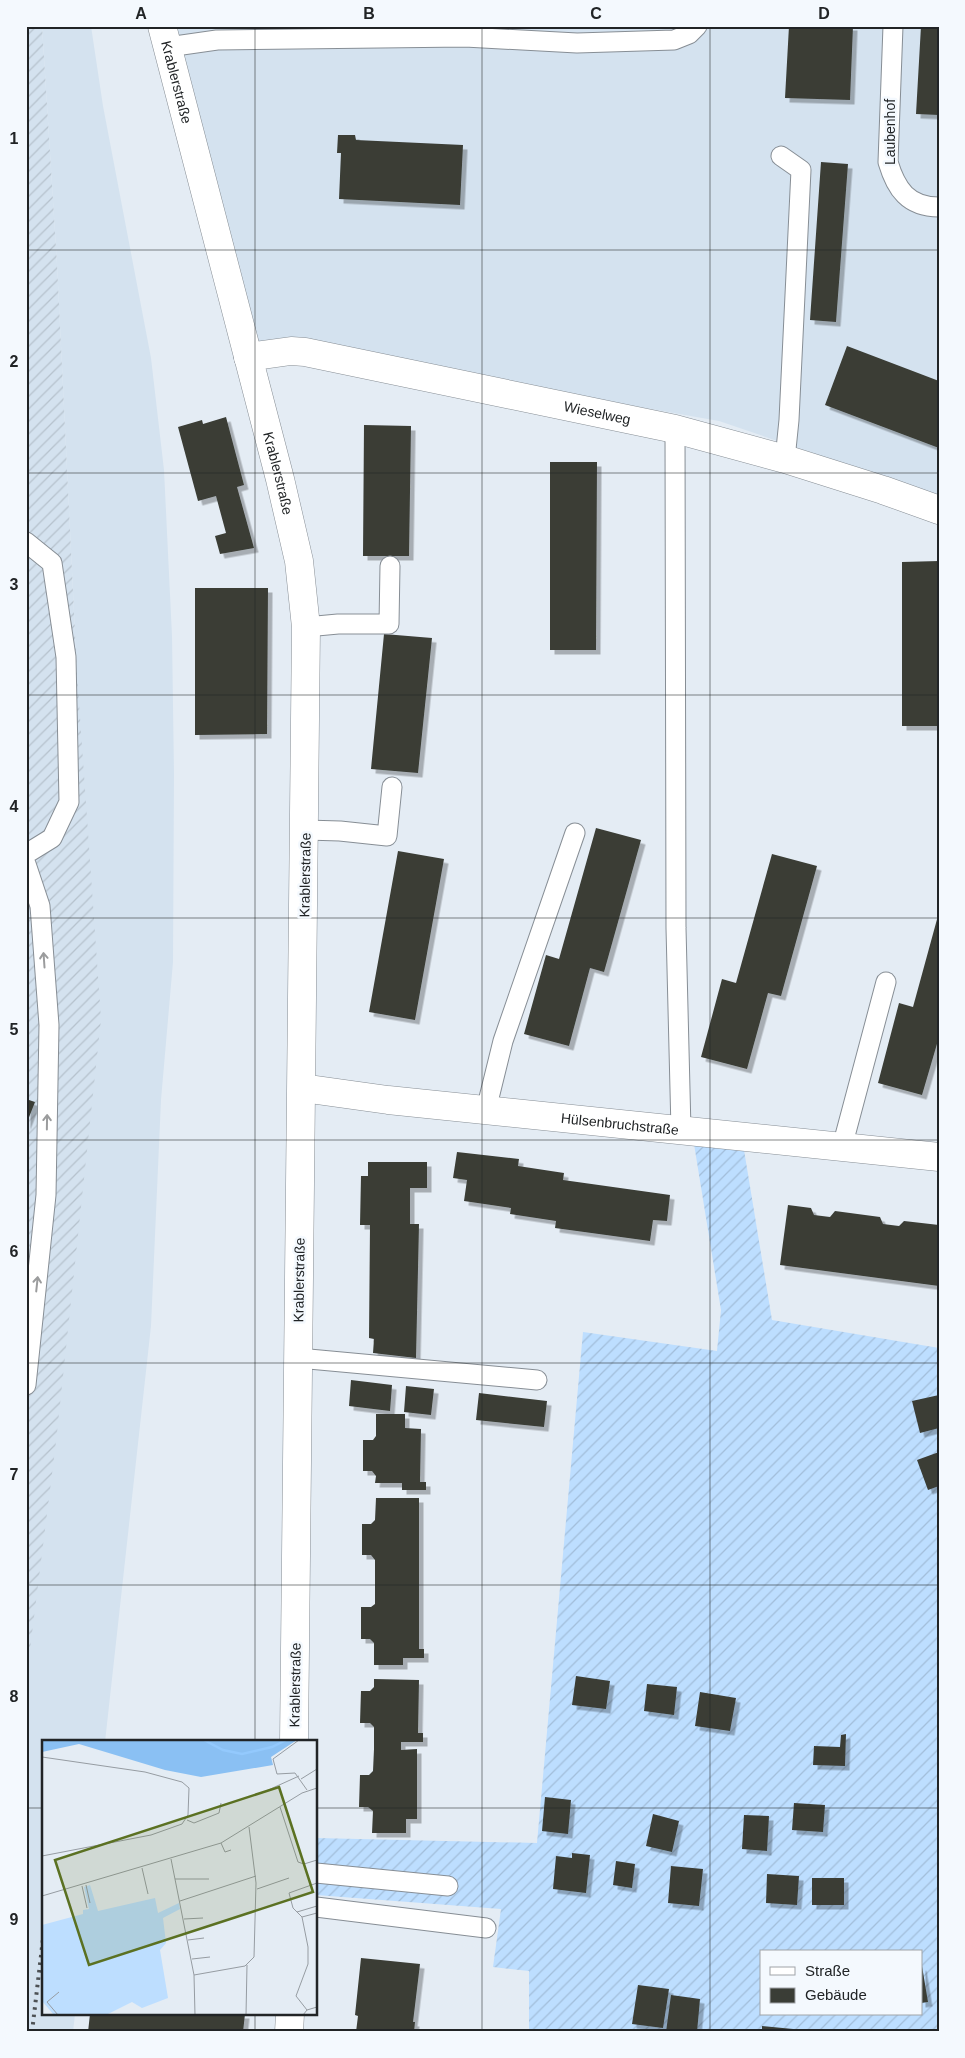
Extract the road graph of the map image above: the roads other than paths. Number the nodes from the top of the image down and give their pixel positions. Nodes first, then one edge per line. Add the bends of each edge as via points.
1 (697, 26) edge
2 (893, 26) edge
3 (165, 36) edge
4 (781, 156) dead end
5 (939, 207) edge
6 (248, 357) junction
7 (675, 429) junction
8 (785, 458) junction
9 (939, 510) edge
10 (26, 542) edge
11 (390, 566) dead end
12 (306, 626) junction
13 (392, 787) dead end
14 (306, 830) junction
15 (575, 833) dead end
16 (26, 854) edge
17 (26, 864) edge
18 (886, 982) dead end
19 (302, 1088) junction
20 (486, 1110) junction
21 (681, 1130) junction
22 (842, 1147) junction
23 (939, 1157) edge
24 (298, 1358) junction
25 (537, 1380) dead end
26 (26, 1385) edge
27 (294, 1740) edge
28 (318, 1873) edge
29 (448, 1886) dead end
30 (318, 1907) edge
31 (486, 1928) dead end
32 (290, 2016) edge
33 (289, 2032) edge

1 - 3 lane via 689,34 674,40 577,43 465,37 217,40
2 - 5 lane, Laubenhof via 888,162 893,179 906,198
3 - 6 street, Krablerstraße
4 - 8 lane via 801,170
6 - 7 street, Wieselweg via 305,352
6 - 12 street, Krablerstraße via 299,561
7 - 8 street, Wieselweg
7 - 21 lane via 676,928
8 - 9 street, Wieselweg
10 - 16 lane via 52,563 66,658 69,802 52,838
11 - 12 lane via 389,624
12 - 14 street, Krablerstraße
13 - 14 lane via 387,836
14 - 19 street, Krablerstraße
15 - 20 lane via 503,1041
26 -> 17 lane via 46,1195 49,1025 40,906
18 - 22 lane
19 - 20 street, Hülsenbruchstraße
19 - 24 street, Krablerstraße
20 - 21 street, Hülsenbruchstraße
21 - 22 street, Hülsenbruchstraße
22 - 23 street, Hülsenbruchstraße
24 - 25 lane
24 - 27 street, Krablerstraße
28 - 29 lane
30 - 31 lane
32 - 33 street

